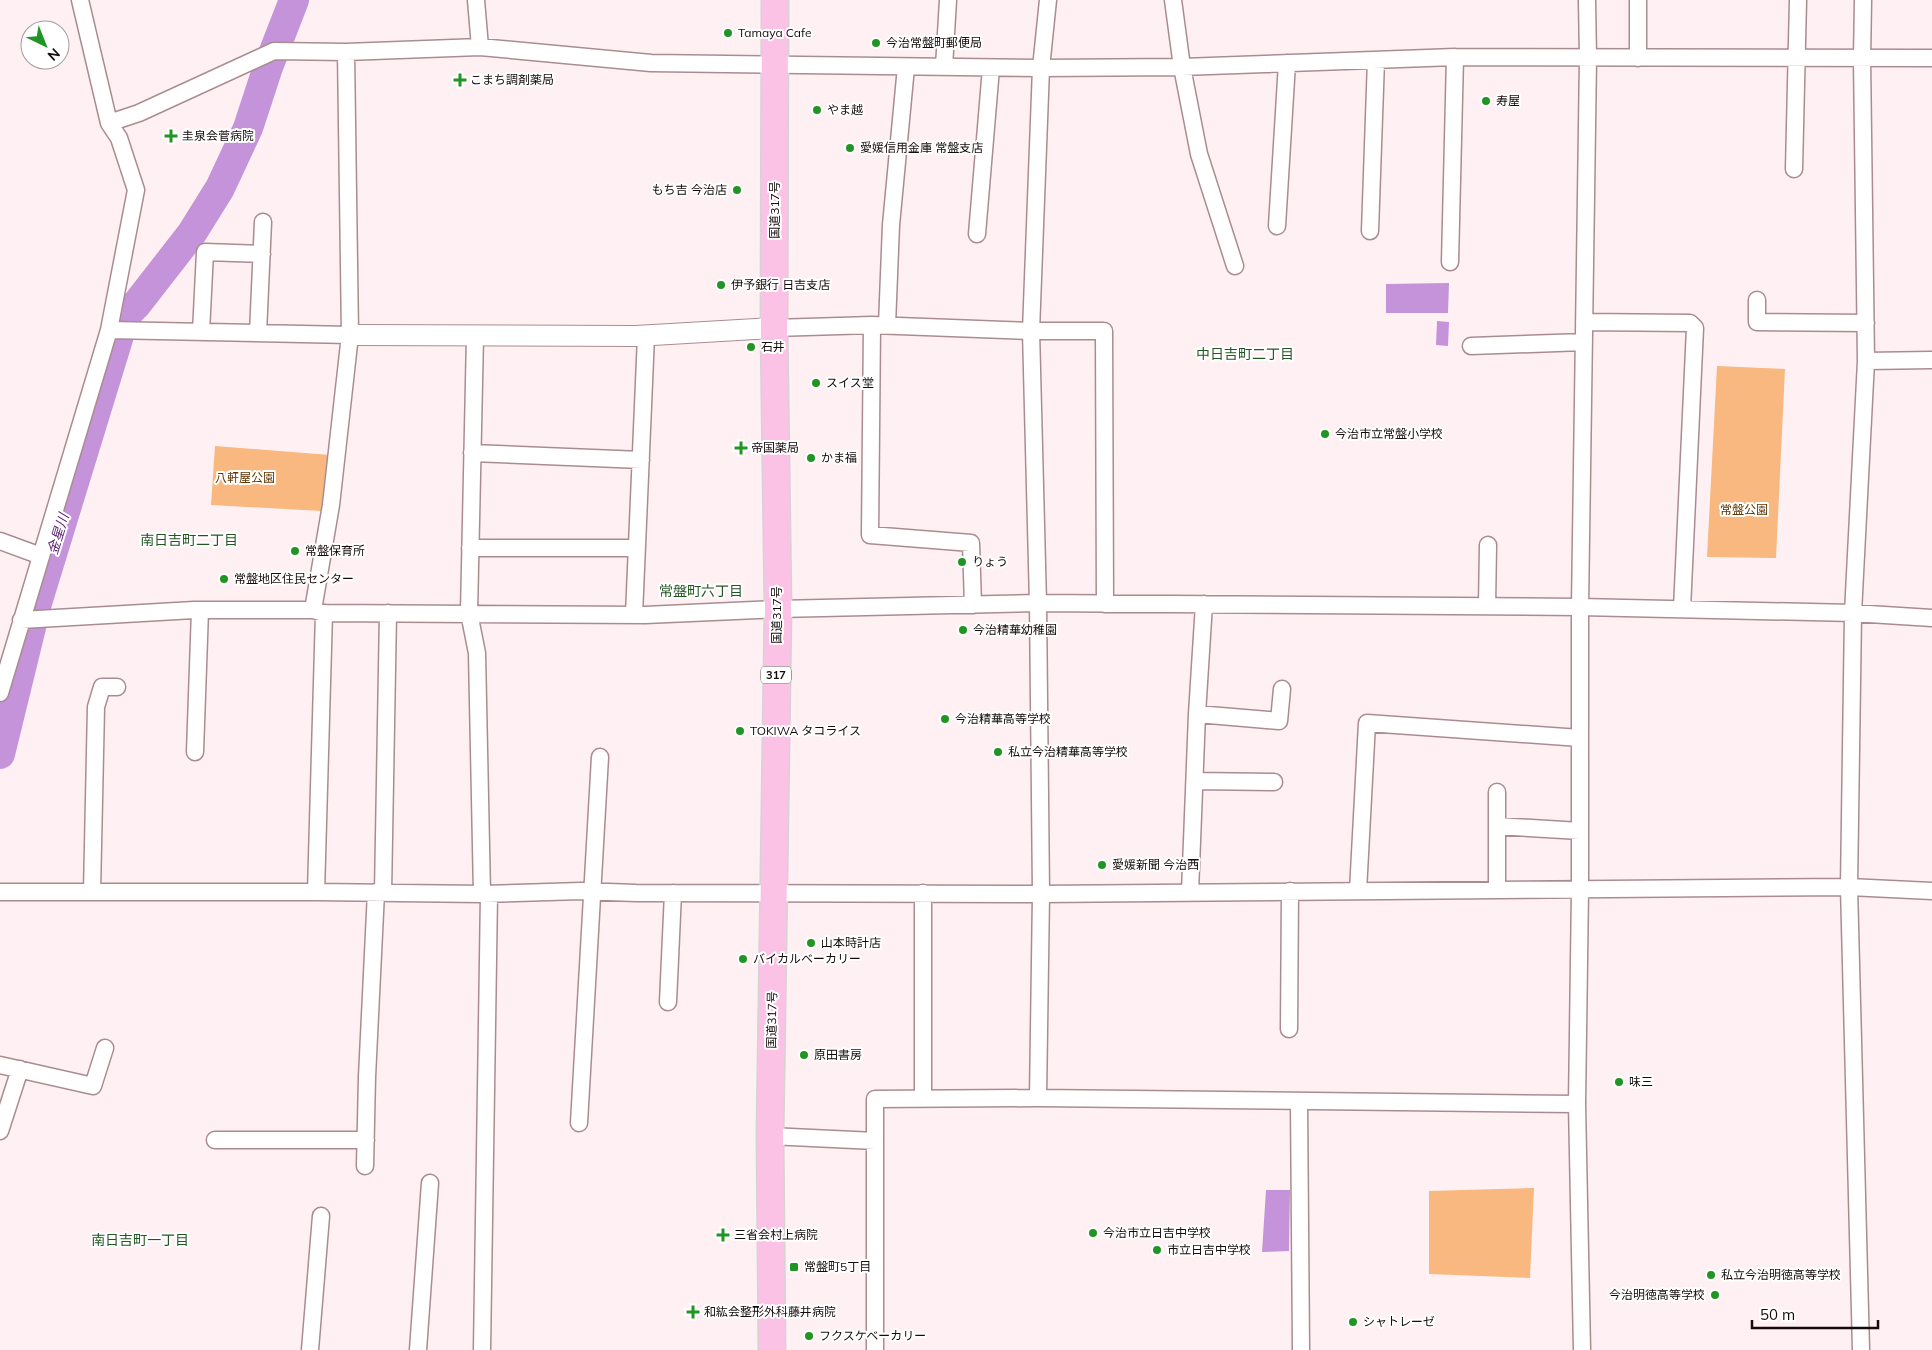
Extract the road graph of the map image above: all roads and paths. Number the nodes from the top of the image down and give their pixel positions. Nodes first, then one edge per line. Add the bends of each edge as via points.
1 (80, 0) edge
2 (476, 0) edge
3 (775, 0) edge
4 (948, 0) edge
5 (1048, 0) edge
6 (1173, 0) edge
7 (1587, 0) edge
8 (1638, 0) edge
9 (1798, 0) edge
10 (1863, 0) edge
11 (480, 47) junction
12 (346, 52) junction
13 (1455, 57) junction
14 (1588, 58) junction
15 (1638, 58) junction
16 (1797, 58) junction
17 (1862, 58) junction
18 (1932, 58) edge
19 (1376, 60) junction
20 (1287, 63) junction
21 (776, 66) junction
22 (906, 67) junction
23 (944, 67) junction
24 (1182, 67) junction
25 (991, 68) junction
26 (1041, 68) junction
27 (109, 122) junction
28 (1794, 169) dead end
29 (263, 222) dead end
30 (1277, 226) dead end
31 (1370, 231) dead end
32 (978, 234) dead end
33 (262, 254) junction
34 (1450, 262) dead end
35 (1235, 266) dead end
36 (1757, 300) dead end
37 (1584, 322) junction
38 (1866, 322) junction
39 (879, 325) junction
40 (774, 328) junction
41 (109, 330) junction
42 (1031, 331) junction
43 (201, 332) junction
44 (258, 334) junction
45 (350, 336) junction
46 (475, 336) junction
47 (646, 336) junction
48 (1584, 342) junction
49 (1471, 346) dead end
50 (1932, 360) edge
51 (1866, 361) junction
52 (472, 453) junction
53 (641, 460) junction
54 (0, 541) edge
55 (1488, 545) dead end
56 (470, 548) junction
57 (637, 548) junction
58 (40, 556) junction
59 (1038, 603) junction
60 (1105, 604) junction
61 (1204, 604) junction
62 (973, 605) junction
63 (1487, 606) junction
64 (1580, 607) junction
65 (778, 609) junction
66 (1682, 609) junction
67 (200, 610) junction
68 (318, 611) junction
69 (388, 613) junction
70 (469, 613) junction
71 (1854, 613) junction
72 (634, 615) junction
73 (1932, 618) edge
74 (21, 620) junction
75 (4, 664) edge
76 (117, 687) dead end
77 (1282, 689) dead end
78 (0, 693) edge
79 (1197, 714) junction
80 (1580, 738) junction
81 (196, 752) dead end
82 (600, 757) dead end
83 (1195, 782) junction
84 (1274, 782) dead end
85 (1497, 792) dead end
86 (1497, 826) junction
87 (1580, 831) junction
88 (1849, 887) junction
89 (1497, 890) junction
90 (1580, 890) junction
91 (592, 891) junction
92 (1290, 891) junction
93 (1358, 891) junction
94 (1932, 891) edge
95 (0, 892) edge
96 (92, 892) junction
97 (316, 892) junction
98 (1190, 892) junction
99 (380, 893) junction
100 (673, 893) junction
101 (773, 893) junction
102 (923, 893) junction
103 (485, 894) junction
104 (1040, 894) junction
105 (668, 1002) dead end
106 (1289, 1029) dead end
107 (105, 1048) dead end
108 (0, 1065) edge
109 (20, 1070) junction
110 (923, 1098) junction
111 (1038, 1098) junction
112 (1298, 1101) junction
113 (1576, 1104) junction
114 (579, 1123) dead end
115 (0, 1131) edge
116 (770, 1136) junction
117 (215, 1140) dead end
118 (366, 1140) junction
119 (875, 1141) junction
120 (365, 1166) dead end
121 (430, 1183) dead end
122 (321, 1216) dead end
123 (310, 1350) edge
124 (418, 1350) edge
125 (482, 1350) edge
126 (772, 1350) edge
127 (875, 1350) edge
128 (1300, 1350) edge
129 (1582, 1350) edge
130 (1861, 1350) edge

1 - 27 street
2 - 11 street
3 - 21 highway, 国道317号 / 317
4 - 23 street
5 - 26 street
6 - 24 street
7 - 14 street
8 - 15 street
9 - 16 street
10 - 17 street
11 - 12 street
11 - 21 street via 651,63
12 - 27 street via 274,51 139,113
12 - 45 street
13 - 14 street
13 - 19 street
13 - 34 street
14 - 15 street
14 - 37 street
15 - 16 street
16 - 17 street
16 - 28 street
17 - 18 street
17 - 38 street
19 - 20 street
19 - 31 street
20 - 24 street
20 - 30 street
21 - 22 street
21 - 40 highway, 国道317号 / 317
22 - 23 street
22 - 39 street
23 - 25 street
24 - 26 street
24 - 35 street via 1199,154
25 - 26 street
25 - 32 street
26 - 42 street
27 - 41 street via 120,138 136,190
29 - 33 street
33 - 43 street via 205,252
33 - 44 street
36 - 38 street via 1757,322
37 - 48 street
37 - 66 street via 1690,323 1695,328
38 - 51 street
39 - 40 street
39 - 42 street
39 - 62 street via 870,534 971,542
40 - 47 street
40 - 65 highway, 国道317号 / 317
41 - 43 street
41 - 58 street
42 - 59 street
42 - 60 street via 1104,331
43 - 44 street
44 - 45 street
45 - 46 street
45 - 68 street
46 - 47 street
46 - 52 street
47 - 53 street
48 - 49 street
48 - 64 street
50 - 51 street
51 - 71 street
52 - 53 street
52 - 56 street
53 - 57 street
54 - 58 street
55 - 63 street
56 - 57 street
56 - 70 street
57 - 72 street
58 - 74 street
59 - 60 street
59 - 62 street
59 - 104 street
60 - 61 street
61 - 63 street
61 - 79 street
62 - 65 street
63 - 64 street
64 - 66 street
64 - 80 street
65 - 72 street
65 - 101 highway, 国道317号 / 317
66 - 71 street
67 - 68 street
67 - 74 street
67 - 81 street
68 - 69 street
68 - 97 street
69 - 70 street
69 - 99 street
70 - 72 street
70 - 103 street via 477,653
71 - 73 street
71 - 88 street
74 - 75 street
75 - 78 street
76 - 96 street via 102,687 96,707
77 - 79 street via 1278,721
79 - 83 street
80 - 87 street
80 - 93 street via 1367,724
82 - 91 street
83 - 84 street
83 - 98 street
85 - 86 street
86 - 87 street
86 - 89 street
87 - 90 street
88 - 90 street
88 - 94 street
88 - 130 street
89 - 90 street
89 - 93 street
90 - 113 street
91 - 100 street
91 - 103 street
91 - 114 street
92 - 93 street
92 - 98 street
92 - 106 street
95 - 96 street
96 - 97 street
97 - 99 street
98 - 104 street
99 - 103 street
99 - 118 street
100 - 101 street
100 - 105 street
101 - 102 street
101 - 116 highway, 国道317号 / 317
102 - 104 street
102 - 110 street
103 - 125 street
104 - 111 street
107 - 109 street via 93,1086
108 - 109 street
109 - 115 street
110 - 111 street
110 - 119 street via 875,1099
111 - 112 street
112 - 113 street
112 - 128 street
113 - 129 street
116 - 119 street
116 - 126 highway, 国道317号 / 317
117 - 118 street
118 - 120 street
119 - 127 street
121 - 124 street
122 - 123 street

